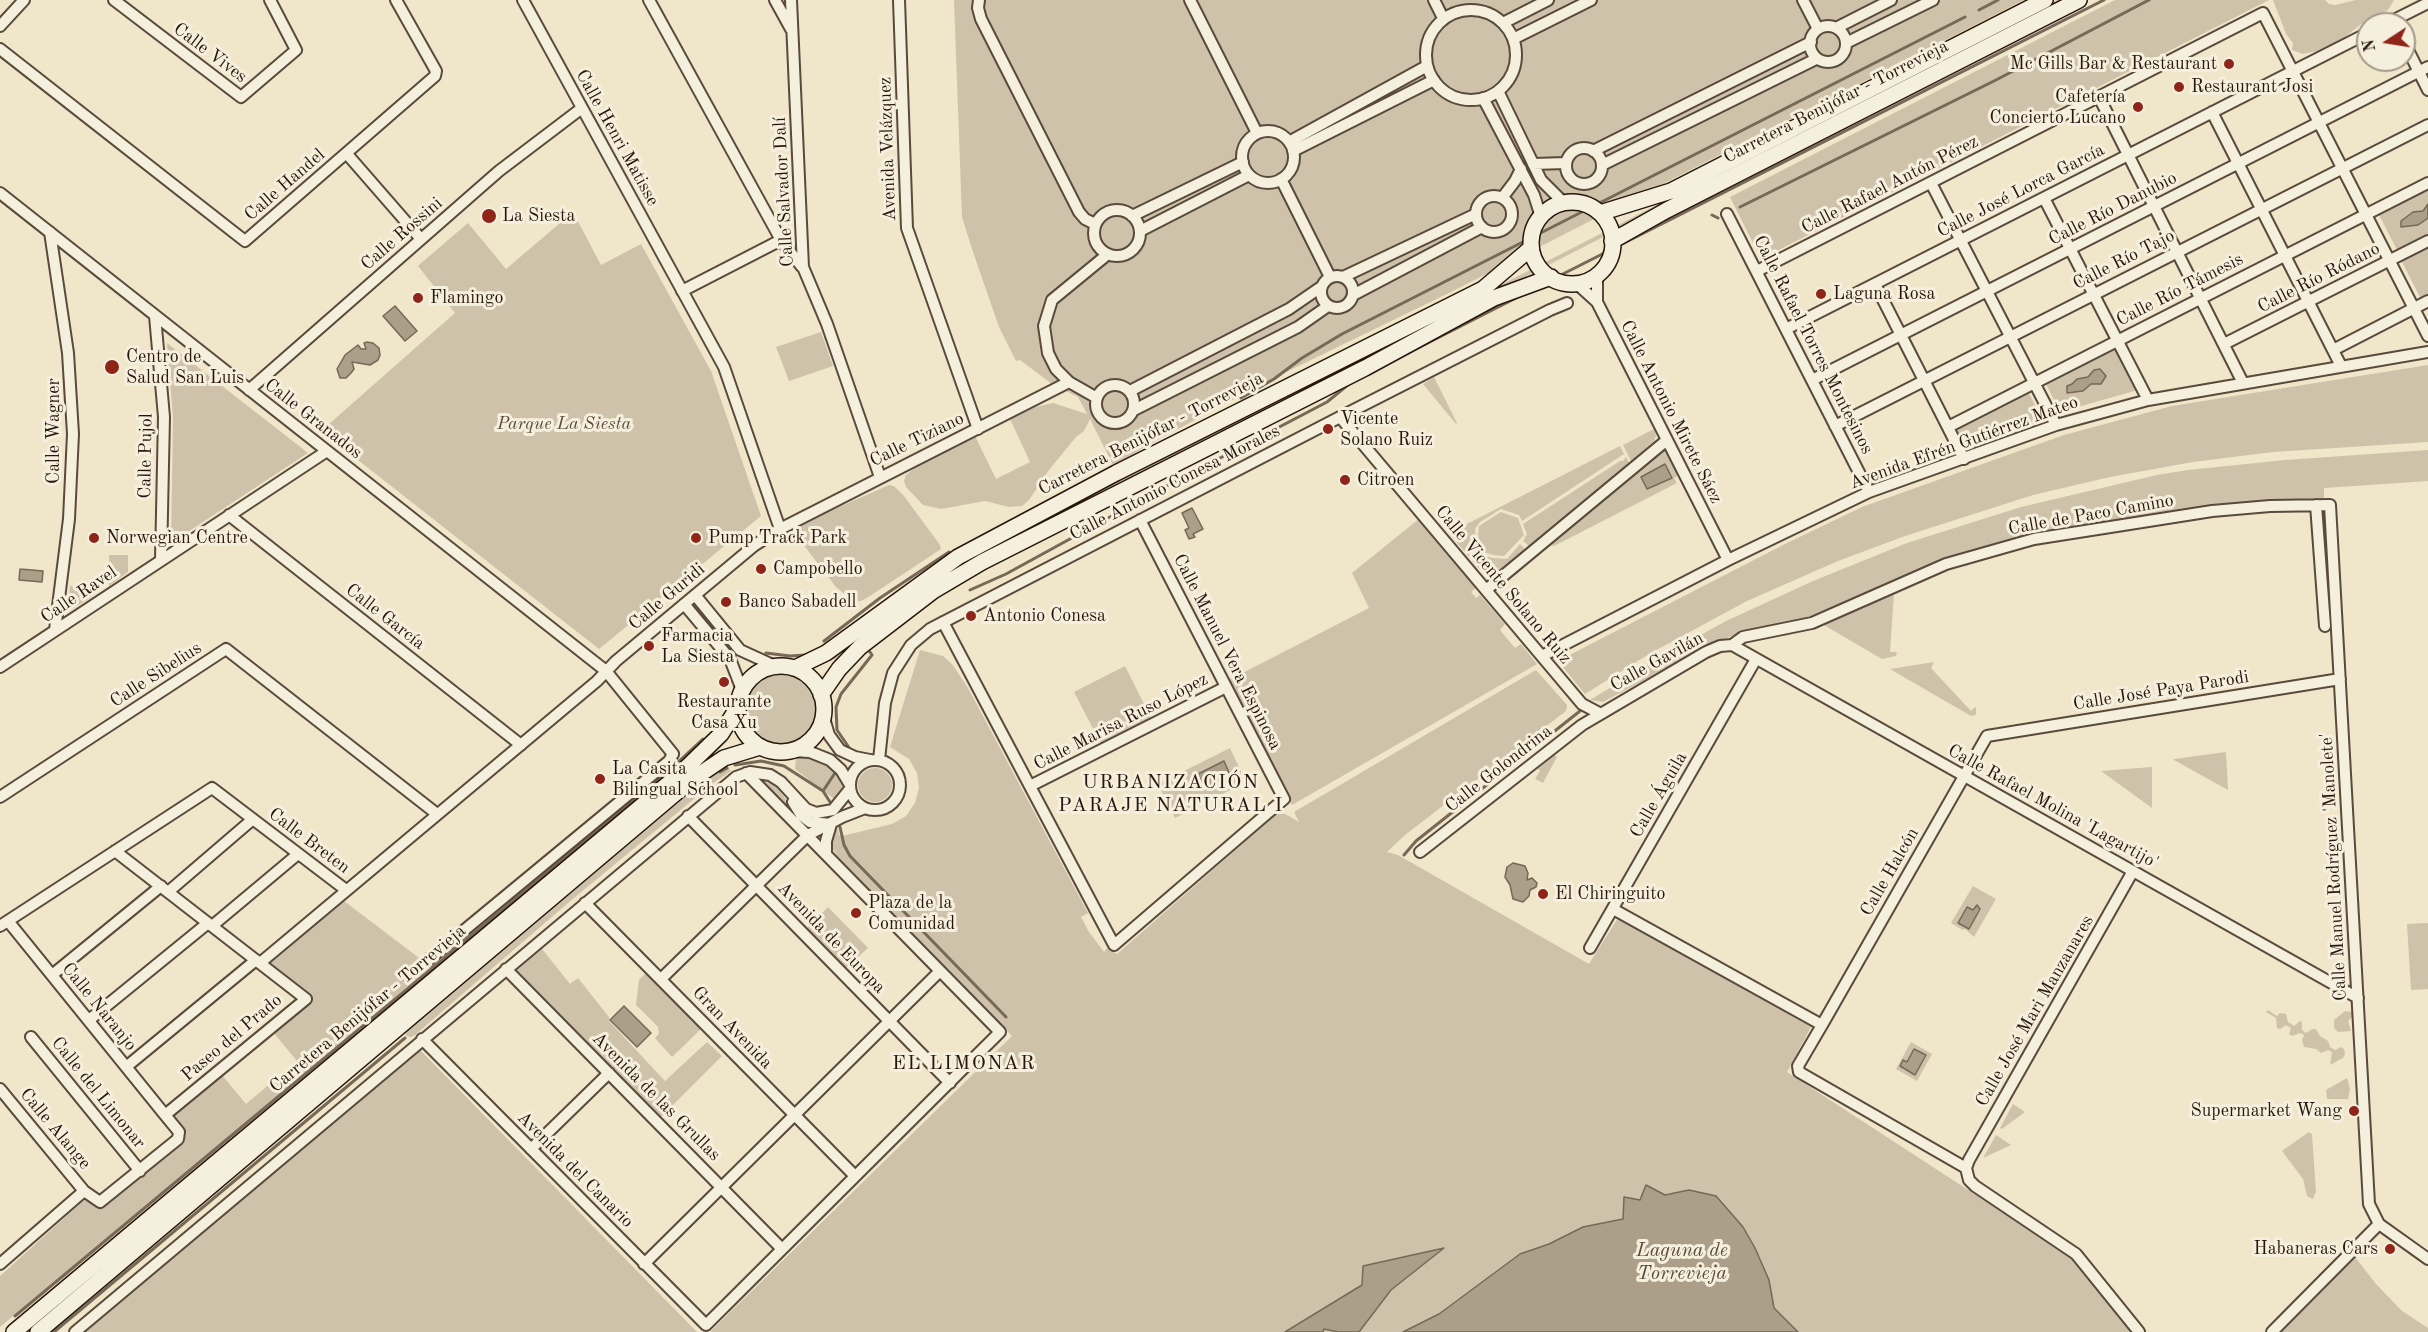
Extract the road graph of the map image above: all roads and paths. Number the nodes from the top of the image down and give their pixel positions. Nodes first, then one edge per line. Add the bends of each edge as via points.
1 (24, 0) edge
2 (114, 0) edge
3 (270, 0) edge
4 (396, 0) edge
5 (523, 0) edge
6 (649, 0) edge
7 (775, 0) edge
8 (899, 0) edge
9 (979, 0) edge
10 (1190, 0) edge
11 (1434, 0) edge
12 (1548, 0) edge
13 (1591, 0) edge
14 (1803, 0) edge
15 (1891, 0) edge
16 (1933, 0) edge
17 (2045, 0) edge
18 (2079, 0) edge
19 (789, 1) edge
20 (2428, 3) edge
21 (1463, 5) edge
22 (2412, 12) edge
23 (1443, 18) junction
24 (1503, 23) junction
25 (0, 26) edge
26 (1836, 28) junction
27 (1818, 29) junction
28 (792, 32) junction
29 (1513, 39) junction
30 (2356, 39) edge
31 (1811, 42) junction
32 (1846, 42) junction
33 (0, 49) edge
34 (1816, 59) junction
35 (1427, 66) junction
36 (2423, 69) edge
37 (2293, 71) junction
38 (1434, 80) junction
39 (2428, 90) edge
40 (1498, 91) junction
41 (2099, 97) junction
42 (1483, 98) junction
43 (582, 108) junction
44 (2212, 112) junction
45 (2319, 122) junction
46 (2428, 125) edge
47 (1257, 133) junction
48 (1291, 146) junction
49 (1593, 151) junction
50 (347, 154) junction
51 (2129, 155) junction
52 (1243, 162) junction
53 (1566, 163) junction
54 (1533, 164) junction
55 (2238, 164) junction
56 (1602, 165) junction
57 (2342, 168) junction
58 (1521, 169) junction
59 (1249, 175) junction
60 (1281, 179) junction
61 (1932, 183) junction
62 (2428, 183) edge
63 (0, 193) edge
64 (1502, 198) junction
65 (2044, 198) junction
66 (1564, 203) junction
67 (2154, 206) junction
68 (2261, 209) junction
69 (1600, 213) junction
70 (1476, 214) junction
71 (1727, 214) dead end
72 (2366, 214) junction
73 (1132, 216) junction
74 (1540, 217) junction
75 (1095, 224) junction
76 (1482, 227) junction
77 (1140, 231) junction
78 (50, 232) junction
79 (421, 239) junction
80 (781, 240) junction
81 (1961, 240) junction
82 (2428, 241) edge
83 (1612, 242) junction
84 (1531, 248) junction
85 (2071, 249) junction
86 (2178, 252) junction
87 (1108, 254) junction
88 (2285, 256) junction
89 (2389, 260) junction
90 (802, 267) junction
91 (1757, 271) junction
92 (1597, 275) junction
93 (1330, 277) junction
94 (1343, 277) junction
95 (1551, 277) junction
96 (1576, 283) junction
97 (1875, 284) junction
98 (1321, 287) junction
99 (682, 291) junction
100 (1987, 291) junction
101 (1353, 294) junction
102 (2094, 294) junction
103 (2201, 298) junction
104 (2428, 301) edge
105 (1597, 302) junction
106 (2308, 302) junction
107 (1567, 303) dead end
108 (1328, 306) junction
109 (2414, 309) junction
110 (154, 316) junction
111 (1786, 329) junction
112 (1901, 335) junction
113 (2428, 336) edge
114 (2010, 337) junction
115 (2118, 341) junction
116 (2224, 344) junction
117 (2333, 350) junction
118 (2428, 352) edge
119 (2341, 366) junction
120 (1812, 380) junction
121 (1924, 381) junction
122 (1069, 382) junction
123 (2034, 383) junction
124 (2243, 383) junction
125 (249, 390) junction
126 (1130, 391) junction
127 (1097, 398) junction
128 (2148, 400) junction
129 (1134, 410) junction
130 (1340, 417) junction
131 (2056, 425) junction
132 (1835, 426) junction
133 (1948, 428) junction
134 (978, 429) junction
135 (1667, 440) junction
136 (327, 451) junction
137 (1964, 459) junction
138 (880, 477) junction
139 (1869, 492) junction
140 (2316, 505) junction
141 (2330, 505) joint
142 (229, 515) junction
143 (1140, 520) junction
144 (780, 529) junction
145 (161, 560) junction
146 (1728, 560) junction
147 (1486, 590) junction
148 (695, 595) junction
149 (684, 604) junction
150 (943, 622) junction
151 (2325, 626) dead end
152 (55, 630) junction
153 (1732, 645) junction
154 (1542, 656) junction
155 (1756, 659) junction
156 (775, 666) junction
157 (0, 667) edge
158 (795, 668) junction
159 (606, 671) junction
160 (2340, 679) junction
161 (1226, 687) junction
162 (742, 690) junction
163 (821, 695) junction
164 (738, 707) junction
165 (1599, 714) junction
166 (823, 716) junction
167 (1987, 736) joint
168 (521, 745) junction
169 (760, 747) junction
170 (791, 751) junction
171 (874, 760) junction
172 (746, 772) junction
173 (1964, 776) junction
174 (1030, 786) junction
175 (850, 787) junction
176 (787, 788) junction
177 (0, 797) edge
178 (865, 808) junction
179 (437, 814) junction
180 (688, 816) junction
181 (253, 819) junction
182 (831, 824) junction
183 (808, 835) junction
184 (115, 850) junction
185 (1420, 852) dead end
186 (826, 853) junction
187 (298, 854) junction
188 (2133, 871) junction
189 (757, 886) junction
190 (164, 889) junction
191 (346, 890) junction
192 (585, 903) junction
193 (1613, 909) junction
194 (4, 923) edge
195 (210, 925) junction
196 (1590, 948) dead end
197 (427, 961) dead end
198 (258, 962) junction
199 (506, 969) junction
200 (940, 971) junction
201 (52, 975) junction
202 (661, 979) junction
203 (2358, 998) junction
204 (88, 1020) junction
205 (889, 1021) junction
206 (1822, 1025) junction
207 (31, 1037) dead end
208 (422, 1039) junction
209 (126, 1067) junction
210 (609, 1073) junction
211 (950, 1083) junction
212 (1, 1092) edge
213 (165, 1115) junction
214 (794, 1115) junction
215 (531, 1149) junction
216 (1966, 1168) junction
217 (140, 1170) junction
218 (855, 1176) junction
219 (721, 1187) junction
220 (84, 1191) junction
221 (2379, 1224) junction
222 (782, 1249) junction
223 (2428, 1259) edge
224 (0, 1264) edge
225 (644, 1264) junction
226 (14, 1332) edge
227 (38, 1332) edge
228 (75, 1332) edge
229 (2139, 1332) edge
230 (2272, 1332) edge

1 - 25 street
2 - 3 street, Calle Vives via 241,97 296,50
4 - 50 street, Calle Handel via 436,75
5 - 43 street, Calle Henri Matisse
6 - 80 street
7 - 28 street
8 - 134 street, Avenida Velázquez via 907,228
9 - 75 street via 981,19 1079,213
10 - 47 street
11 - 23 street
12 - 24 street
13 - 29 street
14 - 27 street
15 - 26 street
16 - 32 street
17 - 69 main road, Carretera Benijófar - Torrevieja via 1671,191
18 - 83 main road, Carretera Benijófar - Torrevieja via 1667,210
19 - 28 street, Calle Salvador Dalí
20 - 22 street
21 - 23 street
21 - 24 street via 1486,12
23 - 35 street via 1429,37
24 - 29 street
26 - 27 street
26 - 32 street
27 - 31 street
28 - 90 street, Calle Salvador Dalí
29 - 40 street via 1516,58 1511,76
30 - 37 street, Calle José Lorca García
31 - 34 street
31 - 49 street
32 - 34 street via 1839,59
33 - 50 street, Calle Handel via 243,241
34 - 56 street
35 - 38 street
35 - 48 street
36 - 39 street
36 - 45 street, Calle Río Danubio
37 - 41 street, Calle Rafael Antón Pérez via 2263,13
37 - 44 street, Calle José Lorca García
37 - 45 street
38 - 42 street via 1445,92 1462,99
38 - 48 street
40 - 42 street
40 - 54 street
41 - 51 street
41 - 61 street, Calle Rafael Antón Pérez
42 - 58 street
43 - 79 street, Calle Rossini via 519,154
43 - 99 street, Calle Henri Matisse
44 - 51 street, Calle José Lorca García
44 - 55 street
45 - 55 street, Calle Río Danubio
45 - 57 street
46 - 57 street, Calle Río Tajo
47 - 48 street via 1270,131 1286,138
47 - 52 street via 1244,148
48 - 60 street via 1294,164
49 - 53 street via 1576,150
49 - 56 street
50 - 79 street
51 - 65 street, Calle José Lorca García
51 - 67 street
52 - 59 street
52 - 73 street
53 - 54 street
53 - 56 street via 1571,179 1582,184 1594,181
54 - 66 street via 1541,180
55 - 67 street, Calle Río Danubio
55 - 68 street
57 - 68 street, Calle Río Tajo
57 - 72 street
58 - 64 street
58 - 74 street
59 - 60 street via 1266,183
59 - 77 street
60 - 93 street
61 - 81 street
61 - 91 street, Calle Rafael Antón Pérez
62 - 72 street, Calle Río Támesis
63 - 78 street, Calle Granados
64 - 70 street via 1494,195 1482,200
64 - 76 street via 1512,209 1508,225 1492,231
65 - 81 street, Calle José Lorca García
65 - 85 street
66 - 69 main road via 1584,204
66 - 74 main road
67 - 85 street, Calle Río Danubio
67 - 86 street
68 - 86 street, Calle Río Tajo
68 - 88 street
69 - 83 main road via 1611,231
70 - 76 street
70 - 94 street
71 - 91 street, Calle Rafael Torres Montesinos
72 - 88 street, Calle Río Támesis
72 - 89 street
73 - 75 street via 1116,209 1103,213
73 - 77 street
74 - 84 main road
75 - 87 street via 1094,237
76 - 101 street
77 - 87 street via 1136,248 1124,256
78 - 110 street, Calle Granados
78 - 152 street, Calle Wagner via 68,353 73,434
79 - 125 street, Calle Rossini
80 - 90 street
80 - 99 street
81 - 97 street, Calle José Lorca García
81 - 100 street
82 - 89 street, Calle Río Ródano
83 - 92 main road via 1610,258
84 - 95 main road via 1535,261
84 - 158 main road, Carretera Benijófar - Torrevieja via 1483,289 1137,462 958,557 826,652
85 - 100 street, Calle Río Danubio
85 - 102 street
86 - 102 street, Calle Río Tajo
86 - 103 street
87 - 122 street via 1052,300 1048,308 1045,344 1056,369
88 - 103 street, Calle Río Támesis
88 - 106 street
89 - 106 street, Calle Río Ródano
89 - 109 street
90 - 138 street, Calle Salvador Dalí via 827,324
91 - 111 street, Calle Rafael Torres Montesinos
92 - 96 main road
92 - 105 street, Calle Antonio Mirete Sáez
93 - 94 street
93 - 98 street
94 - 101 street via 1348,279
95 - 96 main road via 1567,284
95 - 163 main road, Carretera Benijófar - Torrevieja via 1494,298 1365,368 982,562 933,591 860,647
96 - 105 street
97 - 111 street, Calle José Lorca García
97 - 112 street
98 - 108 street
98 - 126 street via 1288,309
99 - 144 street, Calle Henri Matisse via 724,367
100 - 112 street, Calle Río Danubio
100 - 114 street
101 - 108 street via 1347,305 1338,309
102 - 114 street, Calle Río Tajo
102 - 115 street
103 - 115 street, Calle Río Támesis
103 - 116 street
104 - 109 street
105 - 135 street, Calle Antonio Mirete Sáez
106 - 116 street, Calle Río Ródano
106 - 117 street
107 - 130 street, Calle Antonio Conesa Morales
108 - 129 street via 1298,327
109 - 113 street
109 - 117 street
110 - 125 street, Calle Granados
110 - 145 street, Calle Pujol via 164,417
111 - 120 street, Calle Rafael Torres Montesinos
112 - 120 street, Calle Río Danubio
112 - 121 street
114 - 121 street, Calle Río Tajo
114 - 123 street
115 - 123 street, Calle Río Támesis
115 - 128 street
116 - 124 street
117 - 119 street
118 - 119 street, Avenida Efrén Gutiérrez Mateo
119 - 124 street, Avenida Efrén Gutiérrez Mateo
120 - 132 street, Calle Rafael Torres Montesinos
121 - 132 street, Calle Río Tajo
121 - 133 street
122 - 127 street
122 - 134 street, Calle Tiziano
123 - 131 street
123 - 133 street, Calle Río Támesis
124 - 128 street, Avenida Efrén Gutiérrez Mateo
125 - 136 street, Calle Granados
126 - 127 street via 1121,385 1111,385
126 - 129 street
127 - 129 street via 1097,411 1104,420 1127,420
128 - 131 street, Avenida Efrén Gutiérrez Mateo
130 - 143 street, Calle Antonio Conesa Morales
130 - 147 street, Calle Vicente Solano Ruiz
131 - 137 street, Avenida Efrén Gutiérrez Mateo
132 - 139 street, Calle Rafael Torres Montesinos
133 - 137 street
134 - 138 street, Calle Tiziano
135 - 146 street, Calle Antonio Mirete Sáez
135 - 147 street
136 - 142 street, Calle Ravel
136 - 159 street, Calle Granados
137 - 139 street, Avenida Efrén Gutiérrez Mateo
138 - 144 street, Calle Tiziano
139 - 146 street, Avenida Efrén Gutiérrez Mateo
140 - 141 street, Calle de Paco Camino
140 - 151 street
140 - 153 street, Calle de Paco Camino via 2212,511 2034,539 1946,564 1812,623 1743,637
141 - 160 street, Calle Manuel Rodríguez 'Manolete'
142 - 145 street, Calle Ravel
142 - 168 street, Calle García
143 - 150 street, Calle Antonio Conesa Morales
143 - 161 street, Calle Manuel Vera Espinosa
144 - 148 street, Calle Guridi via 754,545
145 - 152 street, Calle Ravel
146 - 154 street, Avenida Efrén Gutiérrez Mateo
147 - 154 street, Calle Vicente Solano Ruiz
148 - 149 street, Calle Guridi
148 - 156 street via 740,651
149 - 159 street, Calle Guridi
149 - 162 street via 730,659
150 - 171 street, Calle Antonio Conesa Morales via 910,645 893,673
150 - 174 street
152 - 157 street, Calle Ravel
153 - 155 street, Calle Rafael Molina 'Lagartijo'
153 - 165 street, Calle Gavilán via 1706,652
154 - 165 street, Calle Vicente Solano Ruiz via 1582,704
155 - 173 street, Calle Rafael Molina 'Lagartijo'
155 - 193 street, Calle Águila
156 - 158 main road
156 - 162 main road via 756,674
158 - 163 main road via 808,676
159 - 168 street, Calle Breten
159 - 197 street, Calle Granados via 673,754 669,761
160 - 167 street, Calle José Paya Parodi
160 - 203 street, Calle Manuel Rodríguez 'Manolete'
161 - 174 street, Calle Marisa Ruso López
161 - 174 street, Calle Manuel Vera Espinosa via 1284,799 1114,945
162 - 164 main road
163 - 166 main road
164 - 169 main road via 742,727
164 - 226 main road, Carretera Benijófar - Torrevieja via 721,734 681,773
165 - 185 street, Calle Golondrina
166 - 170 main road via 812,738
166 - 171 street via 829,735 840,750
167 - 173 street, Calle Halcón
168 - 179 street, Calle Breten
169 - 170 main road via 775,752
169 - 227 main road, Carretera Benijófar - Torrevieja via 724,758 690,781
170 - 175 street via 810,752 830,760
171 - 175 street via 855,769
171 - 178 street via 885,762 896,771 899,792 886,808
172 - 176 street via 770,775
172 - 180 street
172 - 183 street
173 - 188 street, Calle Rafael Molina 'Lagartijo'
173 - 206 street, Calle Halcón
175 - 176 street via 838,806 821,814 806,809
175 - 178 street via 855,801
176 - 182 street via 805,819 816,825
177 - 179 street, Calle Sibelius via 226,649
178 - 182 street
179 - 191 street, Calle Breten
180 - 189 street, Avenida de Europa
180 - 192 street
181 - 184 street, Calle Breten via 212,788
181 - 187 street, Calle Breten
181 - 190 street
182 - 183 street
182 - 186 street
183 - 186 street
183 - 189 street
184 - 190 street, Paseo del Prado
184 - 194 street, Calle Breten
186 - 200 street
187 - 191 street, Calle Breten
187 - 195 street
188 - 203 street, Calle Rafael Molina 'Lagartijo'
188 - 216 street, Calle José Mari Manzanares
189 - 202 street
189 - 205 street, Avenida de Europa
190 - 195 street, Paseo del Prado
190 - 201 street
191 - 198 street
192 - 199 street
192 - 202 street, Gran Avenida
193 - 196 street, Calle Águila
193 - 206 street
194 - 201 street, Calle Naranjo
195 - 198 street, Paseo del Prado
195 - 204 street
198 - 209 street
198 - 213 street, Paseo del Prado via 306,999
199 - 208 street
199 - 210 street, Avenida de las Grullas
200 - 205 street
200 - 211 street via 1000,1034
201 - 204 street, Calle Naranjo
202 - 214 street, Gran Avenida
203 - 221 street, Calle Manuel Rodríguez 'Manolete' via 2370,1204
204 - 209 street, Calle Naranjo
205 - 211 street, Avenida de Europa
205 - 214 street
206 - 216 street, Calle Halcón via 1798,1066 1799,1072
207 - 217 street, Calle del Limonar
208 - 215 street, Avenida del Canario
208 - 228 street
209 - 213 street, Calle Naranjo
210 - 215 street
210 - 219 street, Avenida de las Grullas
211 - 218 street
212 - 220 street, Calle Alange
213 - 217 street via 180,1137
214 - 218 street, Gran Avenida
214 - 219 street
215 - 225 street, Avenida del Canario
216 - 229 street via 1975,1186 2076,1254
217 - 220 street via 100,1202
218 - 222 street
219 - 222 street, Avenida de las Grullas
219 - 225 street
220 - 224 street
221 - 223 street
221 - 230 street
222 - 225 street, Avenida del Canario via 704,1325

